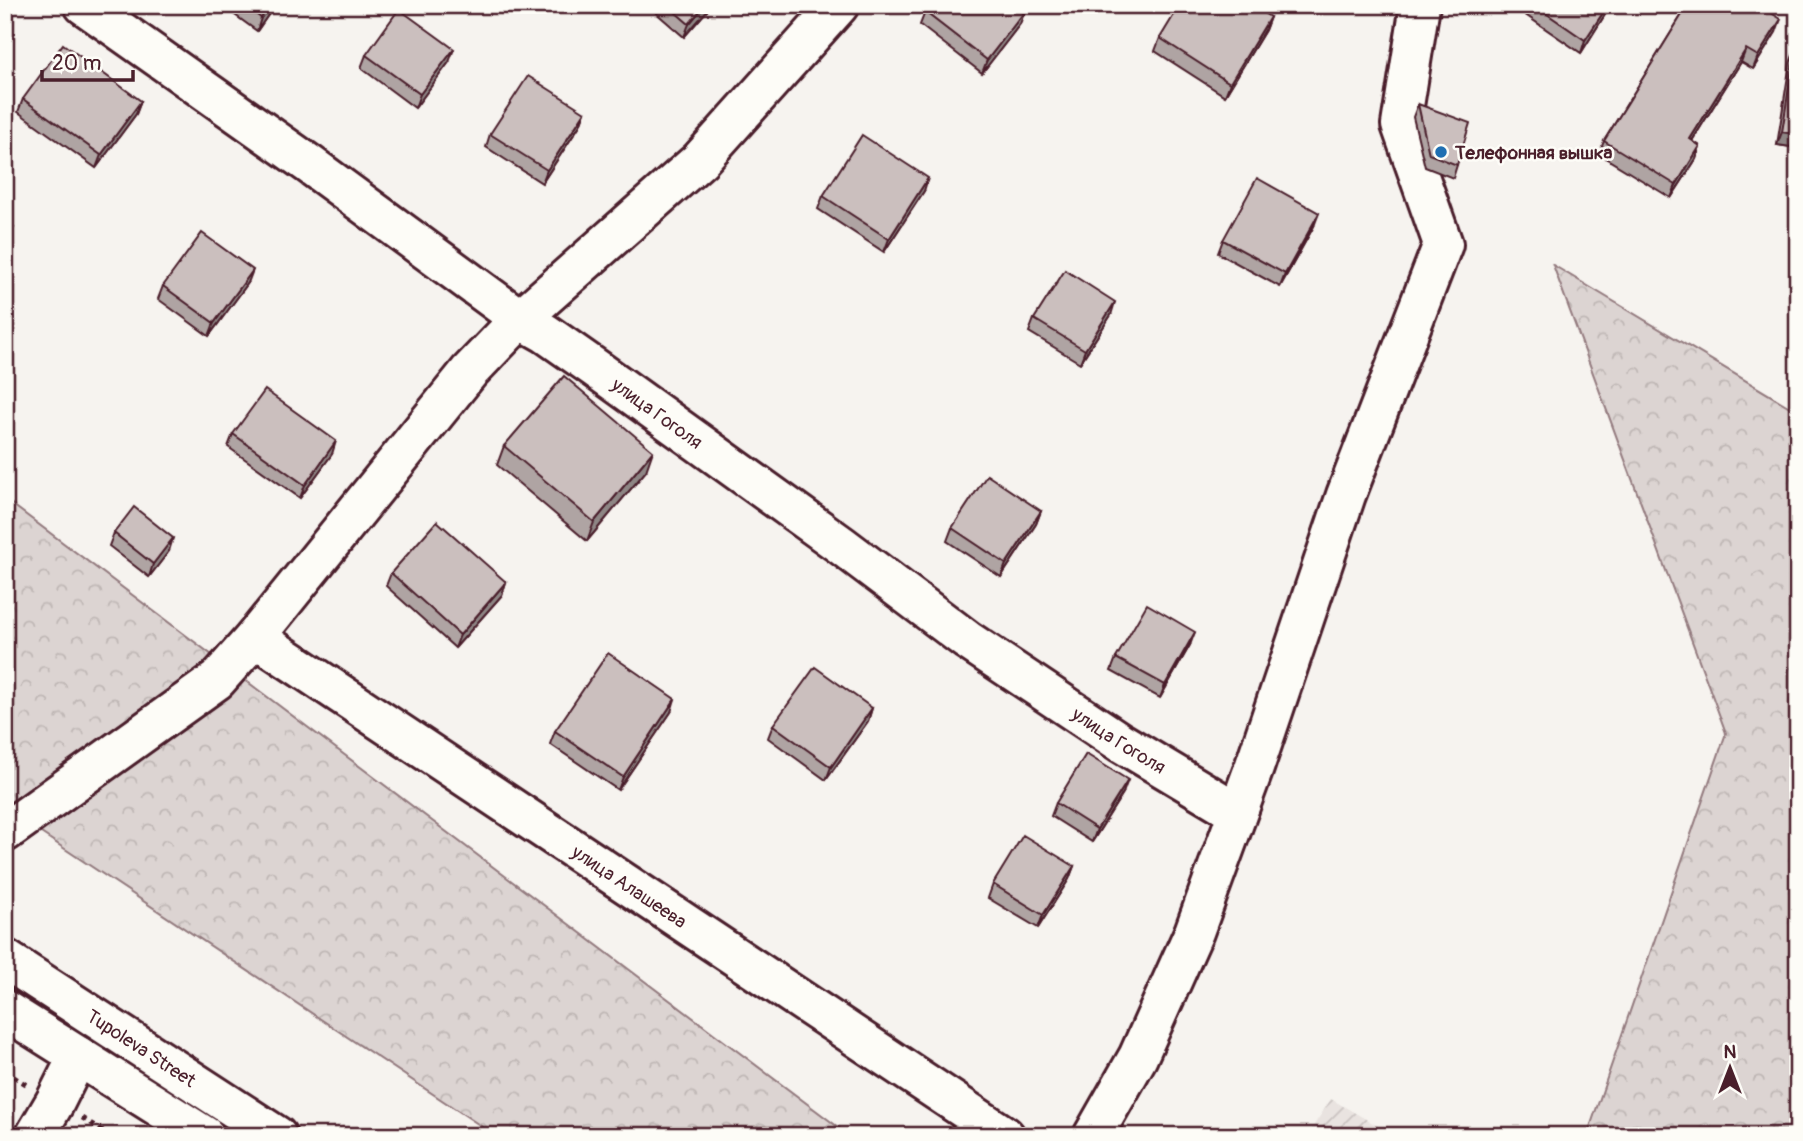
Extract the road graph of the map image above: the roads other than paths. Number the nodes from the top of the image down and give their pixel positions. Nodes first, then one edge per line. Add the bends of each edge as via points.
1 (84, 5) edge
2 (839, 5) edge
3 (1420, 5) edge
4 (520, 319) junction
5 (255, 637) junction
6 (1237, 812) junction
7 (5, 832) edge
8 (5, 959) edge
9 (5, 1010) edge
10 (78, 1056) junction
11 (35, 1136) edge
12 (205, 1136) edge
13 (277, 1136) edge
14 (1005, 1136) edge
15 (1093, 1136) edge

1 - 4 street, улица Гоголя
2 - 4 street via 700,160
3 - 6 street via 1401,125 1443,244 1346,495
4 - 5 street via 469,372
4 - 6 street, улица Гоголя via 596,368 967,640 1120,742
5 - 7 street via 217,680
5 - 14 street, улица Алашеева
6 - 15 street via 1194,932 1143,1045
8 - 13 street, Tupoleva Street
9 - 10 street, Tupoleva Street
10 - 11 street
10 - 12 street, Tupoleva Street

